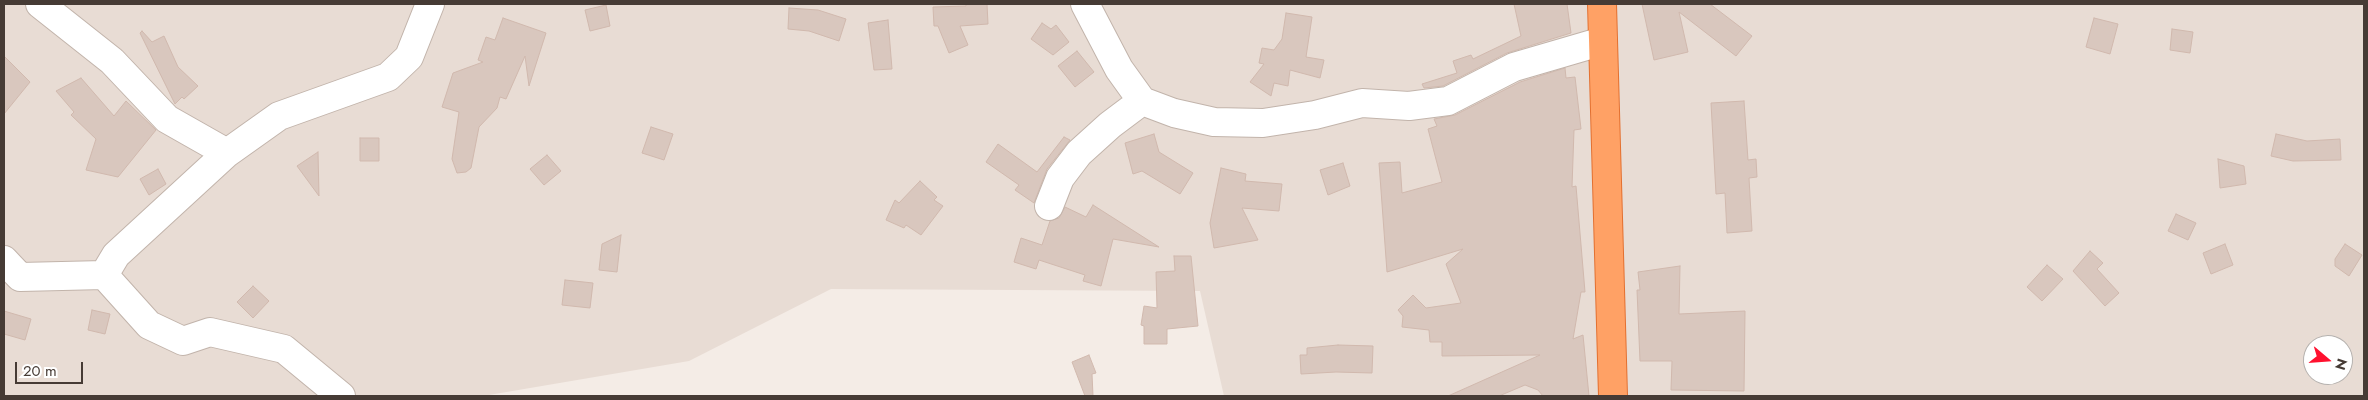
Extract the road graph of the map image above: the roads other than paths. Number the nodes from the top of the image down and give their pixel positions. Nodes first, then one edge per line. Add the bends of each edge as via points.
1 (40, 4) edge
2 (430, 4) edge
3 (1085, 4) edge
4 (1602, 4) edge
5 (1603, 41) junction
6 (1142, 101) junction
7 (227, 152) junction
8 (1049, 206) dead end
9 (4, 260) edge
10 (104, 275) junction
11 (340, 396) edge
12 (1613, 396) edge

1 - 7 street via 112,61 167,119
2 - 7 street via 409,57 388,76 279,116
3 - 6 street via 1119,69
4 - 5 highway
5 - 6 street via 1514,67 1448,101 1409,106 1362,103 1263,123 1214,122 1174,113
5 - 12 highway
6 - 8 street via 1080,153 1060,178
7 - 10 street via 116,255
9 - 10 street via 20,277
10 - 11 street via 149,325 183,341 210,332 284,349

